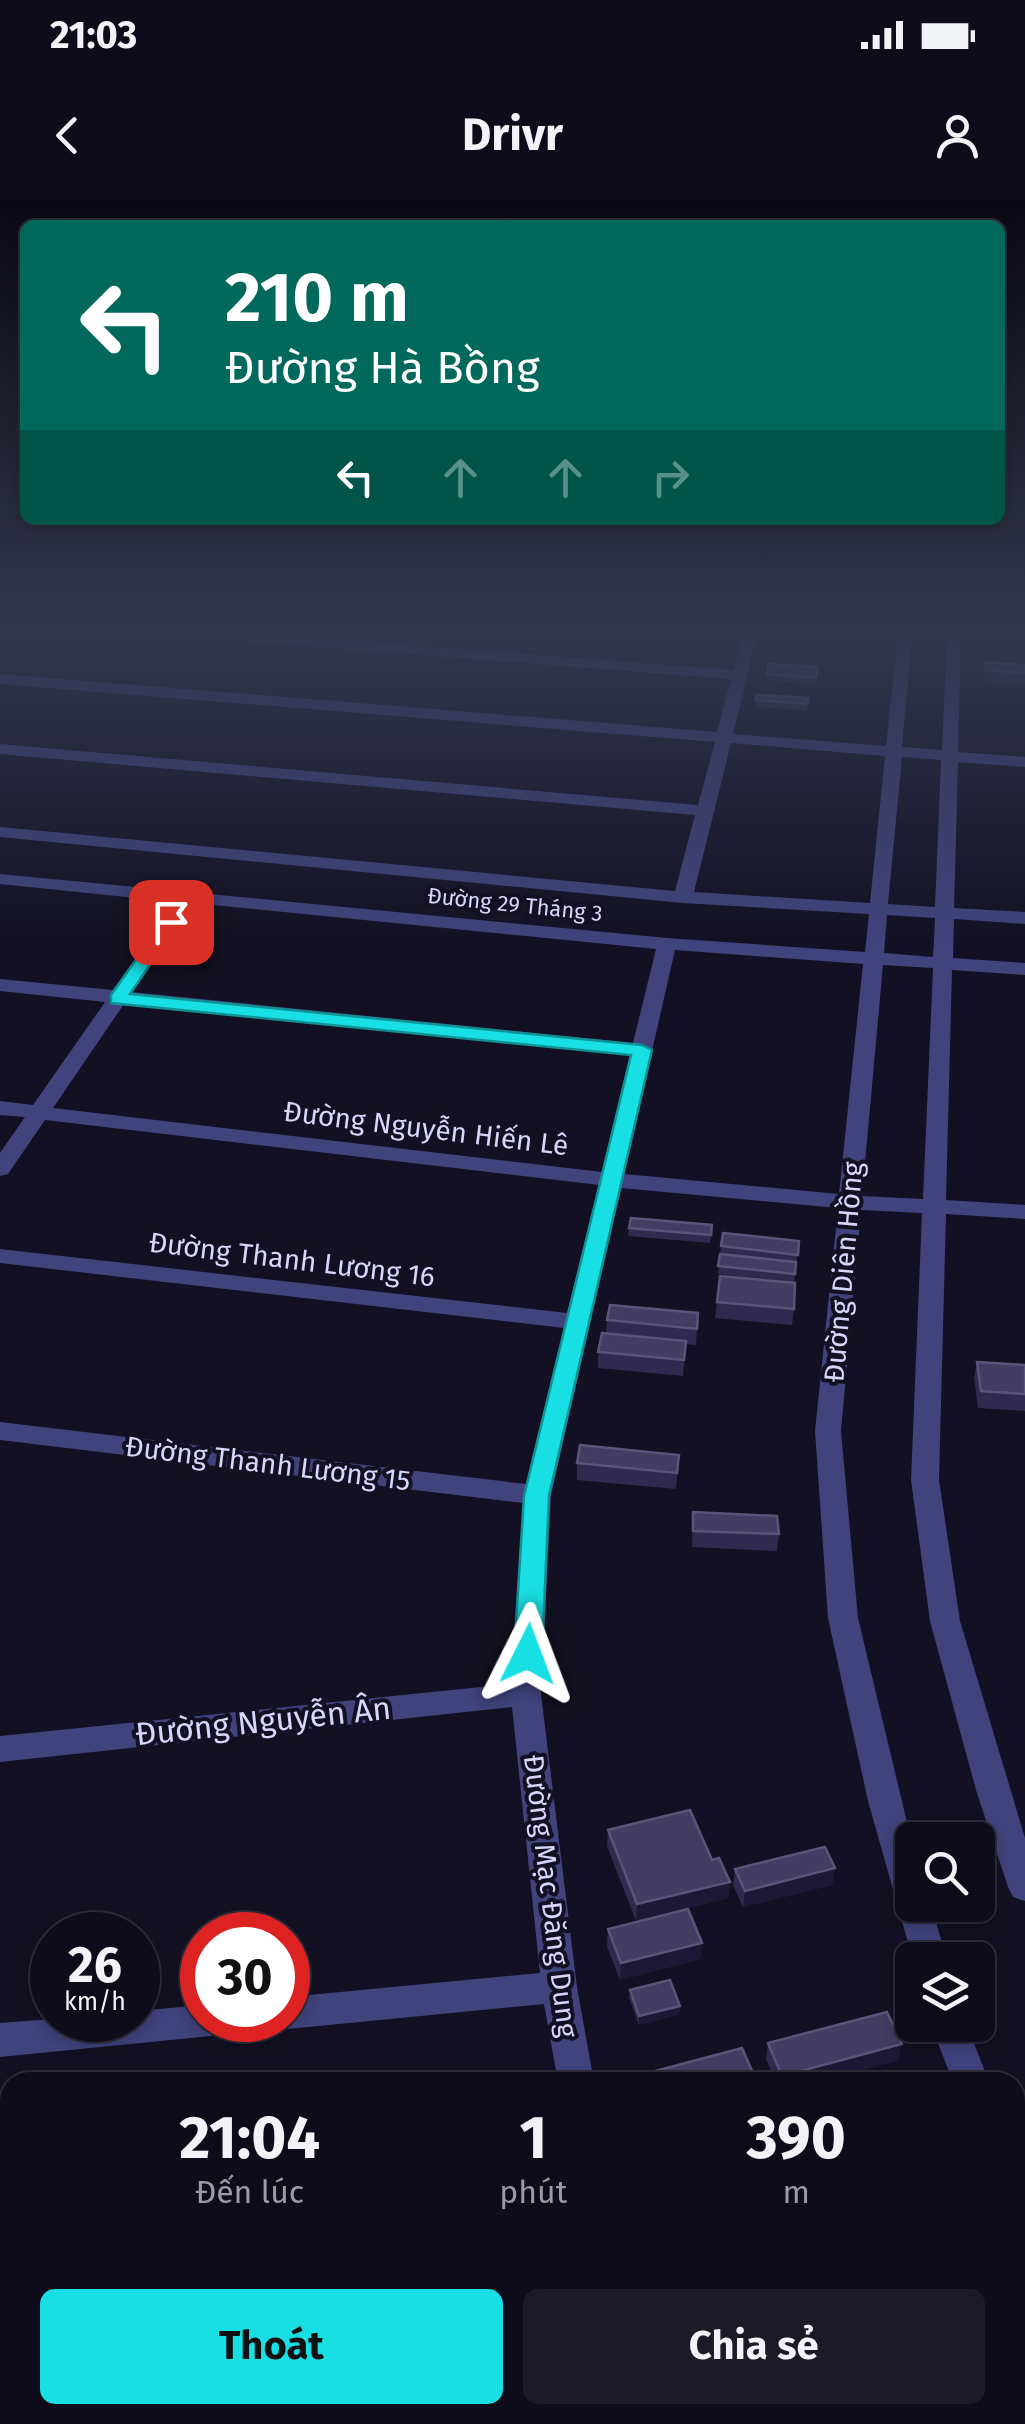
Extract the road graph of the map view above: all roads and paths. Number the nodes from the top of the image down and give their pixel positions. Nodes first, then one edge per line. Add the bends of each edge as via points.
1 (724, 740) joint
2 (895, 740) edge
3 (951, 740) edge
4 (0, 749) edge
5 (894, 753) junction
6 (950, 757) junction
7 (1025, 762) edge
8 (705, 811) junction
9 (0, 832) edge
10 (0, 879) edge
11 (188, 897) junction
12 (683, 897) junction
13 (878, 908) junction
14 (944, 912) junction
15 (1025, 918) edge
16 (667, 944) junction
17 (873, 959) junction
18 (940, 964) junction
19 (1025, 970) edge
20 (0, 985) edge
21 (118, 999) junction
22 (642, 1050) junction
23 (0, 1108) edge
24 (39, 1113) junction
25 (0, 1169) edge
26 (612, 1180) junction
27 (850, 1202) junction
28 (932, 1204) junction
29 (1025, 1212) edge
30 (0, 1256) edge
31 (578, 1322) junction
32 (0, 1432) edge
33 (536, 1496) junction
34 (526, 1694) junction
35 (0, 1749) edge
36 (895, 1839) edge
37 (1025, 1886) edge
38 (559, 1987) junction
39 (310, 2011) edge
40 (180, 2023) edge
41 (0, 2040) edge
42 (956, 2042) edge
43 (574, 2072) edge
44 (967, 2072) edge

1 - 5 street
1 - 8 street
2 - 5 street, Đường Diên Hồng
3 - 6 street
4 - 8 street
5 - 6 street
5 - 13 street, Đường Diên Hồng
6 - 7 street
6 - 14 street
8 - 12 street
9 - 12 street, Đường 29 Tháng 3
10 - 11 street, Đường 29 Tháng 3
11 - 16 street, Đường 29 Tháng 3
11 - 21 street
12 - 13 street, Đường 29 Tháng 3
13 - 14 street, Đường 29 Tháng 3
13 - 17 street, Đường Diên Hồng
14 - 15 street, Đường 29 Tháng 3
14 - 18 street
16 - 17 street, Đường 29 Tháng 3
16 - 22 street, Đường Mạc Đăng Dung
17 - 18 street, Đường 29 Tháng 3
17 - 27 street, Đường Diên Hồng
18 - 19 street, Đường 29 Tháng 3
18 - 28 street
20 - 21 street
21 - 22 street
21 - 24 street
22 - 26 street, Đường Mạc Đăng Dung
23 - 24 street, Đường Nguyễn Hiến Lê
24 - 25 street
24 - 26 street, Đường Nguyễn Hiến Lê
26 - 27 street, Đường Nguyễn Hiến Lê
26 - 31 street, Đường Mạc Đăng Dung
27 - 28 street, Đường Nguyễn Hiến Lê
27 - 36 street, Đường Diên Hồng via 828,1431 843,1618
28 - 29 street, Đường Nguyễn Hiến Lê
28 - 37 street via 925,1480 945,1621
30 - 31 street, Đường Thanh Lương 16
31 - 33 street, Đường Mạc Đăng Dung
32 - 33 street, Đường Thanh Lương 15
33 - 34 street, Đường Mạc Đăng Dung
34 - 35 street, Đường Nguyễn Ân
34 - 38 street, Đường Mạc Đăng Dung
38 - 39 street
38 - 43 street, Đường Mạc Đăng Dung
40 - 41 street
42 - 44 street

